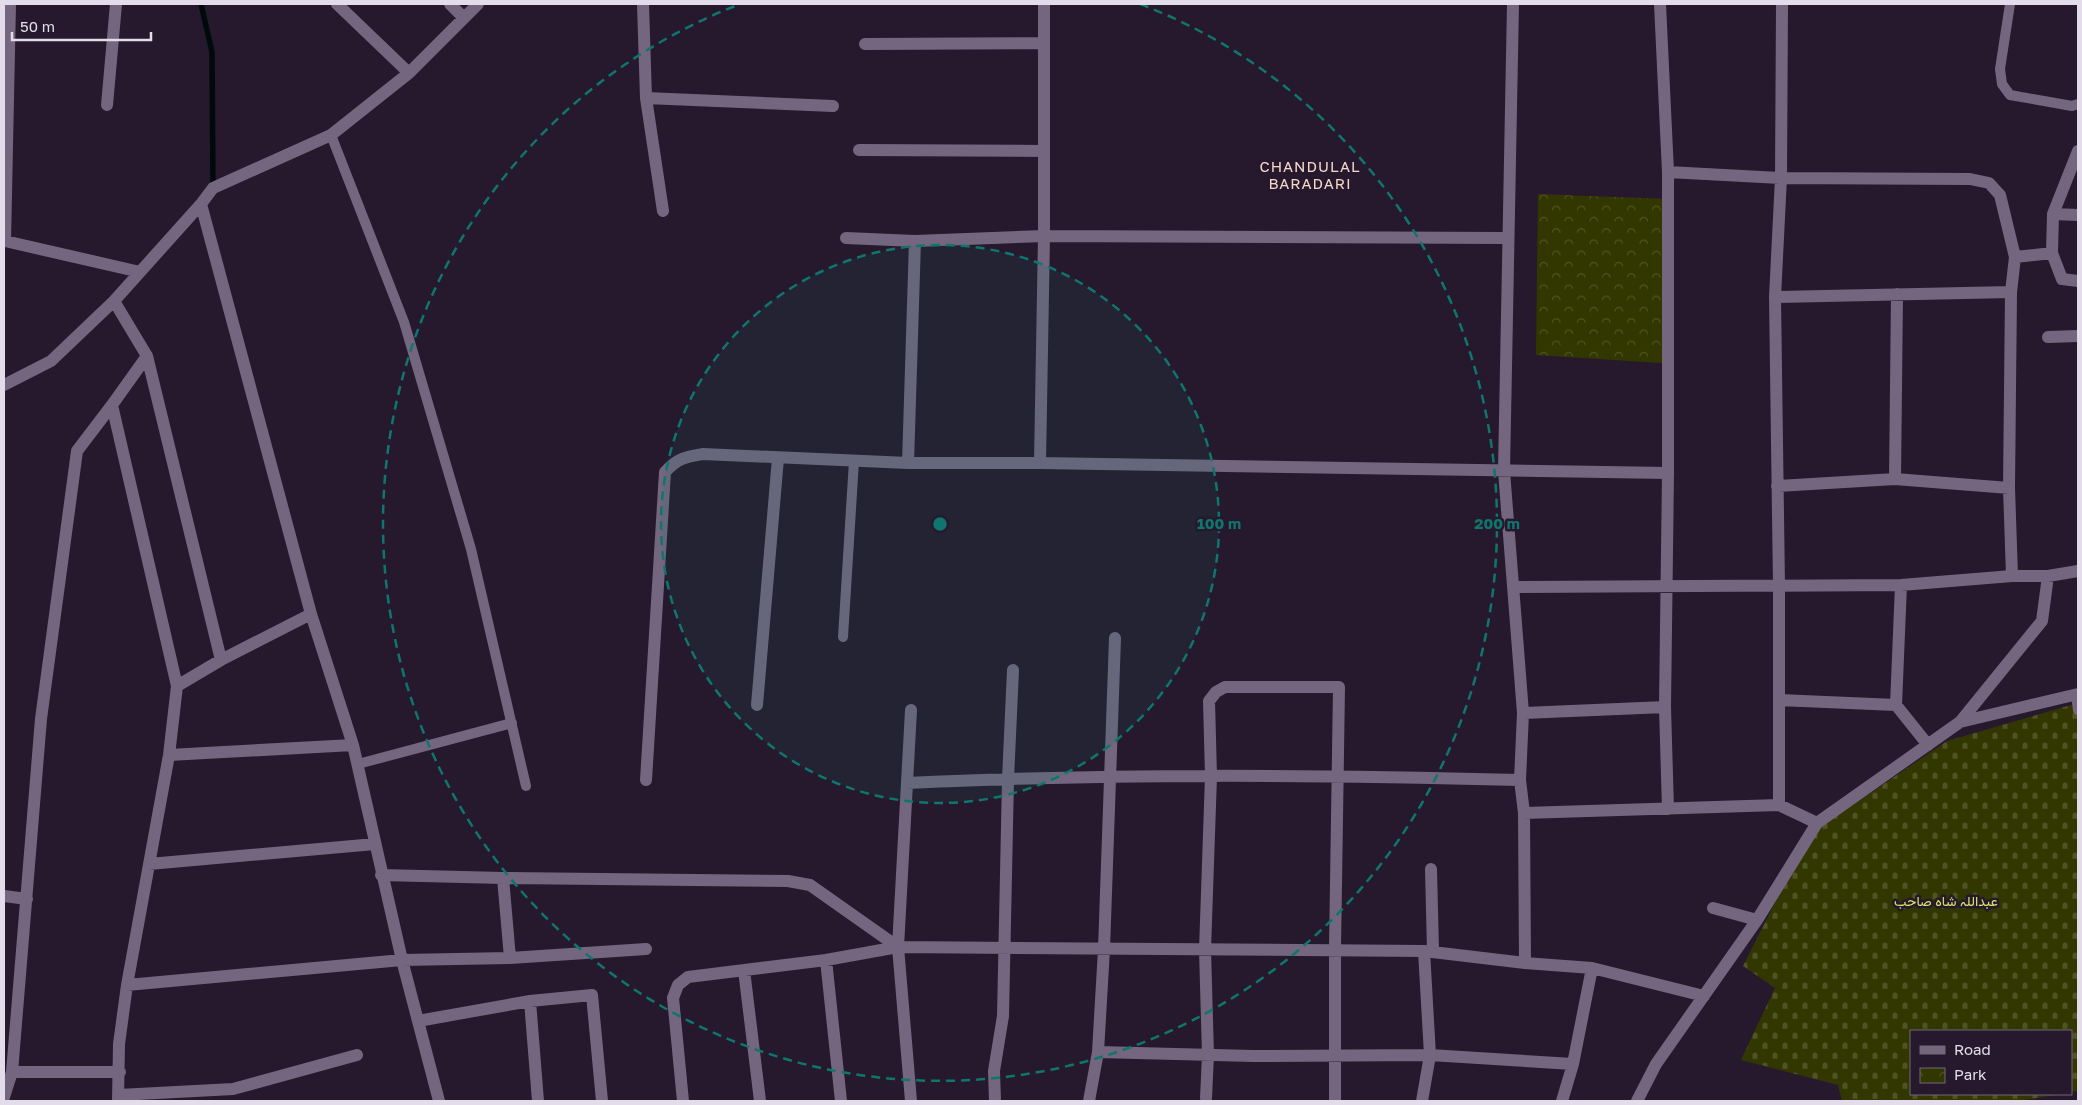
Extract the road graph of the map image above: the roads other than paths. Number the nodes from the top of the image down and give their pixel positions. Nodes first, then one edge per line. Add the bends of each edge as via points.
1 (10, 4) edge
2 (116, 4) edge
3 (337, 4) edge
4 (450, 4) edge
5 (478, 4) edge
6 (643, 4) edge
7 (1044, 4) edge
8 (1513, 4) edge
9 (1660, 4) edge
10 (1782, 4) edge
11 (2010, 4) edge
12 (464, 18) junction
13 (1044, 43) junction
14 (865, 44) dead end
15 (409, 72) junction
16 (646, 98) junction
17 (2078, 104) edge
18 (107, 105) dead end
19 (833, 106) dead end
20 (331, 135) junction
21 (859, 150) dead end
22 (1044, 151) junction
23 (2078, 151) edge
24 (1668, 172) junction
25 (1781, 178) junction
26 (201, 204) junction
27 (663, 211) dead end
28 (2052, 214) junction
29 (2078, 214) edge
30 (1044, 236) junction
31 (846, 238) dead end
32 (1507, 238) junction
33 (915, 242) junction
34 (2052, 253) junction
35 (2015, 257) junction
36 (140, 272) junction
37 (2078, 281) edge
38 (2011, 292) junction
39 (1897, 294) junction
40 (1775, 297) junction
41 (114, 301) junction
42 (2078, 336) edge
43 (2048, 337) dead end
44 (147, 356) junction
45 (4, 386) edge
46 (112, 405) junction
47 (778, 458) junction
48 (854, 461) junction
49 (908, 463) junction
50 (1040, 463) junction
51 (1504, 472) junction
52 (1668, 473) junction
53 (1894, 479) junction
54 (1777, 486) junction
55 (2009, 488) junction
56 (2078, 571) edge
57 (2012, 576) junction
58 (2048, 576) junction
59 (1901, 585) junction
60 (1513, 586) junction
61 (1665, 586) junction
62 (1780, 586) junction
63 (311, 614) junction
64 (843, 637) dead end
65 (1115, 638) dead end
66 (221, 660) junction
67 (1014, 670) dead end
68 (177, 686) junction
69 (2077, 695) edge
70 (1779, 700) junction
71 (757, 705) dead end
72 (1896, 705) junction
73 (1665, 707) junction
74 (911, 710) dead end
75 (2078, 710) edge
76 (1523, 713) junction
77 (1960, 722) junction
78 (512, 723) junction
79 (353, 745) junction
80 (1928, 745) junction
81 (169, 755) junction
82 (358, 764) junction
83 (1211, 776) junction
84 (1339, 776) junction
85 (1110, 777) junction
86 (1008, 779) junction
87 (646, 780) dead end
88 (1520, 780) junction
89 (907, 783) junction
90 (526, 786) dead end
91 (1779, 805) junction
92 (1668, 809) junction
93 (1524, 813) junction
94 (1817, 823) junction
95 (375, 844) junction
96 (149, 864) junction
97 (1431, 869) dead end
98 (381, 875) junction
99 (503, 878) junction
100 (4, 896) edge
101 (27, 899) junction
102 (1713, 908) dead end
103 (1757, 920) junction
104 (898, 947) junction
105 (1005, 948) junction
106 (646, 949) dead end
107 (1104, 949) junction
108 (1335, 949) junction
109 (1205, 950) junction
110 (1429, 951) junction
111 (510, 958) junction
112 (402, 960) junction
113 (826, 960) junction
114 (1524, 962) junction
115 (1592, 968) junction
116 (744, 970) junction
117 (127, 985) junction
118 (1704, 996) junction
119 (530, 1002) junction
120 (418, 1021) junction
121 (1098, 1052) junction
122 (357, 1055) dead end
123 (1208, 1055) junction
124 (1336, 1055) junction
125 (1430, 1055) junction
126 (1574, 1064) junction
127 (12, 1072) junction
128 (120, 1072) junction
129 (234, 1095) edge
130 (4, 1097) edge
131 (118, 1098) edge
132 (1206, 1098) dead end
133 (439, 1101) edge
134 (538, 1101) edge
135 (602, 1101) edge
136 (683, 1101) edge
137 (760, 1101) edge
138 (841, 1101) edge
139 (911, 1101) edge
140 (995, 1101) edge
141 (1089, 1101) edge
142 (1335, 1101) edge
143 (1422, 1101) edge
144 (1562, 1101) edge
145 (1637, 1101) edge

1 - 36 street via 5,241
2 - 18 street
3 - 15 street
4 - 12 street
5 - 12 street
6 - 16 street
7 - 13 street
8 - 32 street
9 - 24 street
10 - 25 street
11 - 17 lane via 2000,69 2002,84 2010,95 2072,106
12 - 15 street
13 - 14 street
13 - 22 street
15 - 20 street
16 - 19 street
16 - 27 street
20 - 26 street via 213,188
20 - 78 lane via 404,322 471,549
21 - 22 street
22 - 30 street
23 - 28 street
24 - 25 street
24 - 52 street
25 - 35 street via 1970,179 1990,182 2000,195
25 - 40 street
26 - 36 street
26 - 63 street
28 - 29 street
28 - 34 street
30 - 32 street
30 - 33 street
30 - 50 street
31 - 33 street
32 - 51 street
33 - 49 street
34 - 35 street
34 - 37 street via 2062,279
35 - 38 street
36 - 41 street
38 - 39 street
38 - 55 street
39 - 40 street
39 - 53 street
40 - 54 street
41 - 44 street
41 - 45 street via 51,361
42 - 43 street
44 - 46 street
44 - 66 street
46 - 68 street
46 - 101 street via 77,451 41,719
47 - 48 street
47 - 71 street
47 - 87 street via 703,454 675,461 665,472
48 - 49 street
48 - 64 lane
49 - 50 street
50 - 51 street
51 - 52 street
51 - 60 street
52 - 61 street
53 - 54 street
53 - 55 street
54 - 62 street
55 - 57 street
56 - 58 street
57 - 58 street
57 - 59 street
58 - 77 street via 2042,621
59 - 62 street
59 - 72 street
60 - 61 street
60 - 76 street
61 - 62 street
61 - 73 street
62 - 70 street
63 - 66 street
63 - 79 street
65 - 85 street
66 - 68 street
67 - 86 street
68 - 81 street
69 - 75 lane
69 - 77 street
70 - 72 street
70 - 91 street
72 - 80 street
73 - 76 street
73 - 92 street
74 - 89 street
76 - 88 street
77 - 80 street
78 - 82 lane
78 - 90 lane
79 - 81 street
79 - 82 street
80 - 94 street
81 - 96 street
82 - 95 street
83 - 84 street
83 - 84 street via 1209,701 1225,687 1339,687
83 - 85 street
83 - 109 street
84 - 88 street
84 - 108 street
85 - 86 street
85 - 107 street
86 - 89 street
86 - 105 street
88 - 93 street
89 - 104 street
91 - 92 street
91 - 94 street
92 - 93 street
93 - 114 street
94 - 103 street
95 - 96 street
95 - 98 street
96 - 117 street
97 - 110 street
98 - 99 street
98 - 112 street
99 - 104 street via 795,882 815,888
99 - 111 street
100 - 101 street
101 - 127 street
102 - 103 street
103 - 118 street
104 - 105 street
104 - 113 street
104 - 139 street
105 - 107 street
105 - 140 street via 1003,1016 994,1071
106 - 111 street
107 - 109 street
107 - 121 street
108 - 109 street
108 - 110 street
108 - 124 street
109 - 123 street
110 - 114 street
110 - 125 street
111 - 112 street
112 - 117 street
112 - 120 street
113 - 116 street
113 - 138 street
114 - 115 street
115 - 118 street
115 - 126 street
116 - 136 street via 688,977 678,985 673,998
116 - 137 street
117 - 128 street via 119,1044
118 - 145 street via 1656,1064
119 - 120 street
119 - 134 street
119 - 135 street via 592,995
120 - 133 street
121 - 123 street
121 - 141 street
122 - 129 street
123 - 124 street
123 - 132 street
124 - 125 street
124 - 142 street
125 - 126 street
125 - 143 street
126 - 144 street
127 - 128 street
127 - 130 street
128 - 131 street
129 - 131 street

